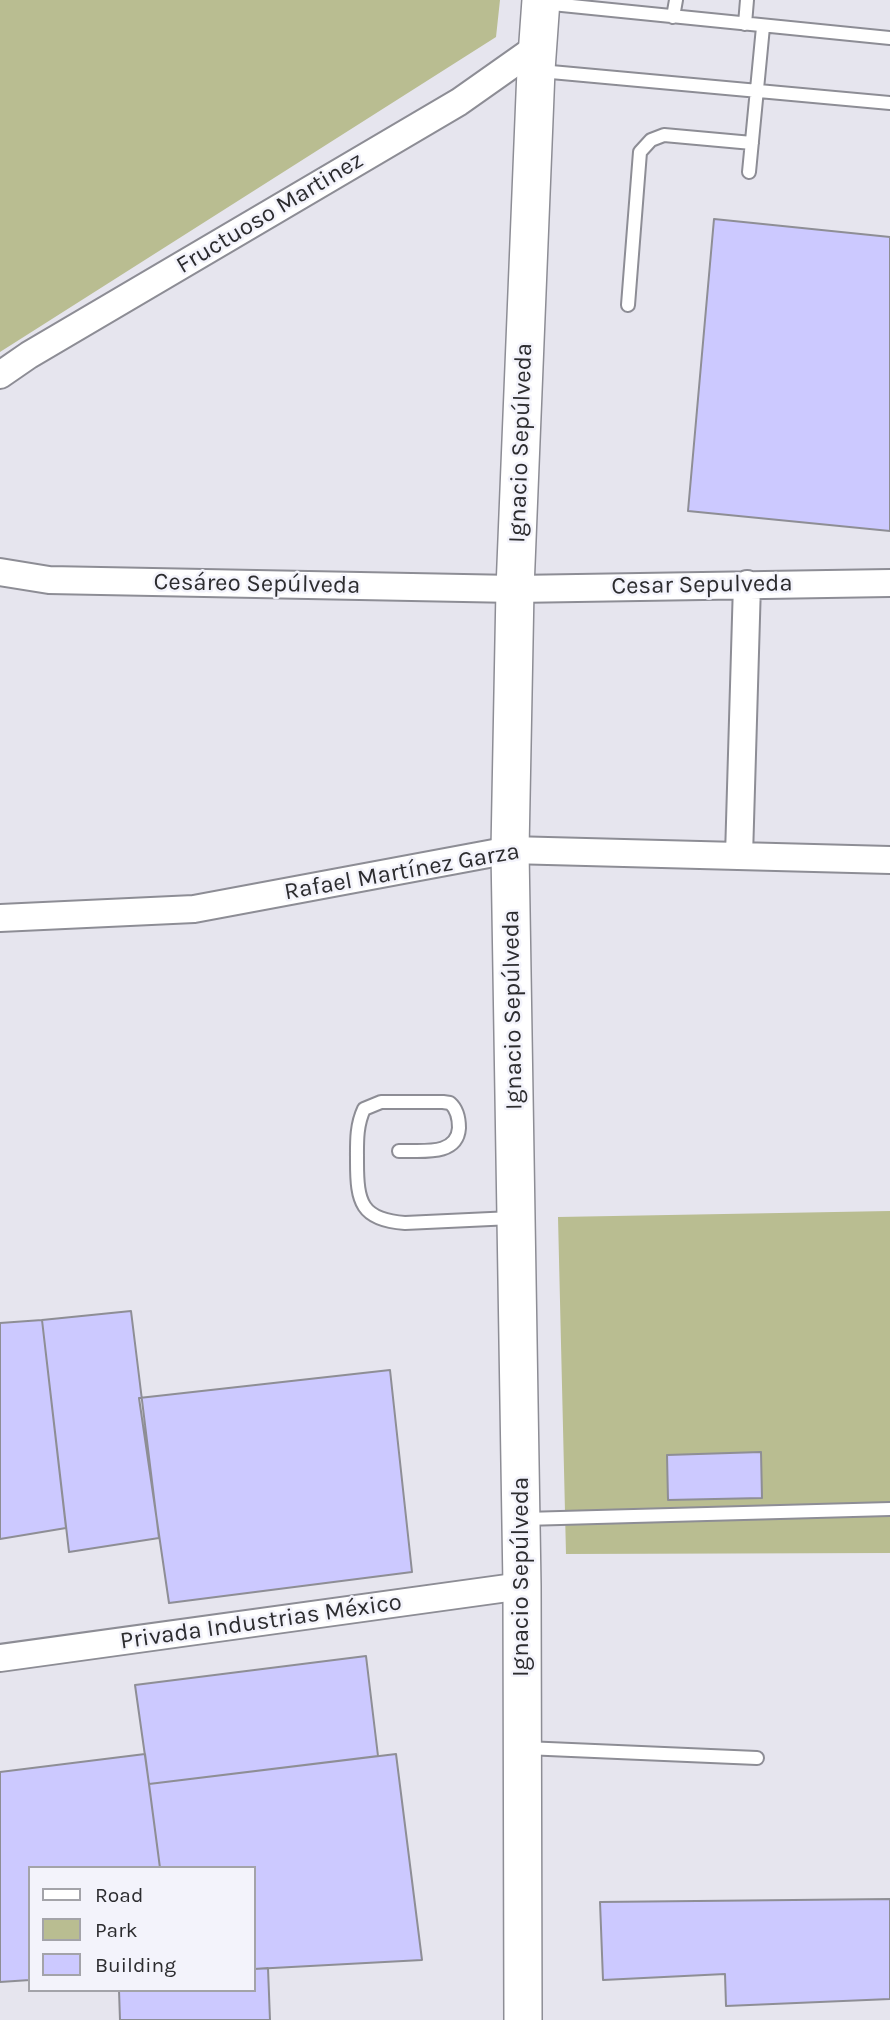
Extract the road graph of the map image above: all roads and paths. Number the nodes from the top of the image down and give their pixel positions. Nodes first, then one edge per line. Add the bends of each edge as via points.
1 (676, 0) edge
2 (747, 0) edge
3 (541, 1) edge
4 (674, 17) junction
5 (744, 24) junction
6 (763, 27) junction
7 (890, 38) edge
8 (537, 59) junction
9 (757, 90) junction
10 (890, 103) edge
11 (752, 142) junction
12 (749, 172) dead end
13 (628, 305) dead end
14 (0, 374) edge
15 (0, 572) edge
16 (890, 583) edge
17 (747, 584) junction
18 (515, 589) junction
19 (510, 850) junction
20 (739, 856) junction
21 (890, 860) edge
22 (0, 918) edge
23 (399, 1151) dead end
24 (516, 1217) junction
25 (890, 1509) edge
26 (521, 1519) junction
27 (522, 1586) junction
28 (0, 1658) edge
29 (521, 1748) junction
30 (757, 1758) dead end
31 (523, 2020) edge

1 - 4 lane
2 - 5 lane
3 - 4 lane
3 - 8 main road, Ignacio Sepúlveda
4 - 5 lane
5 - 6 lane
6 - 7 lane
6 - 9 lane
8 - 9 lane
8 - 14 street, Fructuoso Martinez
8 - 18 main road, Ignacio Sepúlveda
9 - 10 lane
9 - 11 lane
11 - 12 lane
11 - 13 lane via 664,135 640,152
15 - 18 street, Cesáreo Sepúlveda via 49,580
16 - 17 street, Cesar Sepulveda
17 - 18 street, Cesar Sepulveda
17 - 20 street
18 - 19 main road, Ignacio Sepúlveda
19 - 20 street, Rafael Martínez Garza
19 - 22 street, Rafael Martínez Garza via 194,909
19 - 24 main road, Ignacio Sepúlveda
20 - 21 street, Rafael Martínez Garza
23 - 24 lane via 452,1146 459,1129 455,1107 443,1102 381,1102 364,1109 357,1133 357,1189 366,1210 376,1217 405,1223
24 - 26 main road, Ignacio Sepúlveda
25 - 26 lane
26 - 27 main road, Ignacio Sepúlveda
27 - 28 street, Privada Industrias México
27 - 29 main road, Ignacio Sepúlveda
29 - 30 lane
29 - 31 main road, Ignacio Sepúlveda

